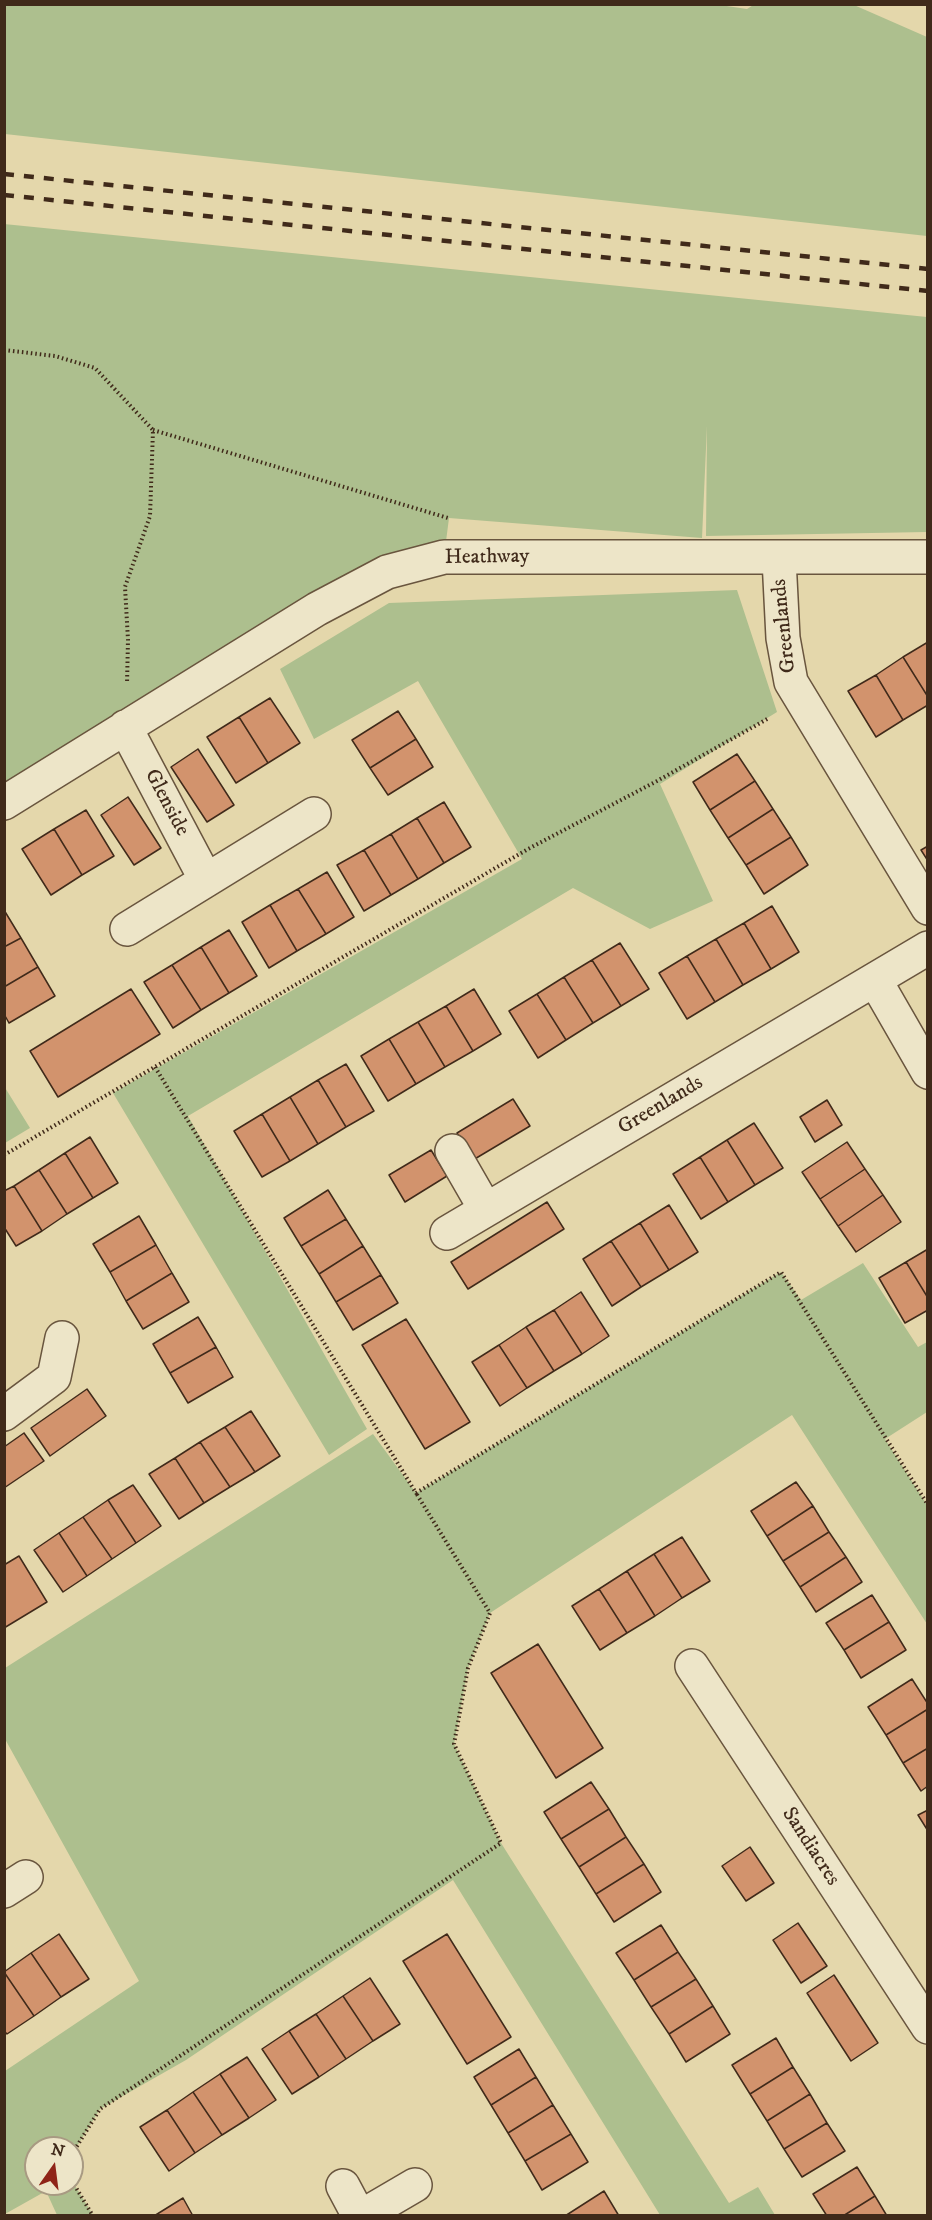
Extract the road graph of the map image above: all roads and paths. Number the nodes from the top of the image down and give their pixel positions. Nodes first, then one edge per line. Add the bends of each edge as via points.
1 (4, 350) edge
2 (153, 430) junction
3 (444, 557) junction
4 (927, 557) edge
5 (779, 559) junction
6 (801, 700) junction
7 (125, 727) junction
8 (4, 803) edge
9 (314, 814) dead end
10 (206, 880) junction
11 (927, 908) edge
12 (127, 929) dead end
13 (927, 948) edge
14 (875, 980) junction
15 (155, 1067) junction
16 (927, 1072) edge
17 (452, 1151) dead end
18 (4, 1155) edge
19 (486, 1210) junction
20 (447, 1233) dead end
21 (62, 1338) dead end
22 (4, 1414) edge
23 (416, 1493) junction
24 (927, 1505) edge
25 (692, 1666) dead end
26 (927, 2027) edge
27 (83, 2136) edge
28 (415, 2185) dead end
29 (343, 2186) dead end
30 (81, 2196) edge
31 (93, 2216) edge
32 (360, 2216) edge

1 - 2 path via 55,356 95,368
2 - 3 path via 449,518
2 - 7 path via 150,516 125,587
3 - 5 street, Heathway
3 - 7 street, Heathway via 387,573 317,609
4 - 5 street, Heathway
5 - 6 street, Greenlands via 783,638 791,682
6 - 11 street, Greenlands
6 - 15 path via 528,849
7 - 8 street, Heathway
7 - 10 street, Glenside
9 - 10 street
10 - 12 street
13 - 14 street, Greenlands
14 - 16 street
14 - 19 street, Greenlands
15 - 18 path
15 - 23 path
17 - 19 street
19 - 20 street, Greenlands
21 - 22 street via 54,1377
23 - 24 path via 781,1272
23 - 27 path via 490,1613 468,1668 454,1744 501,1843 100,2109
25 - 26 street, Sandiacres
28 - 32 street
29 - 32 street
30 - 31 path

